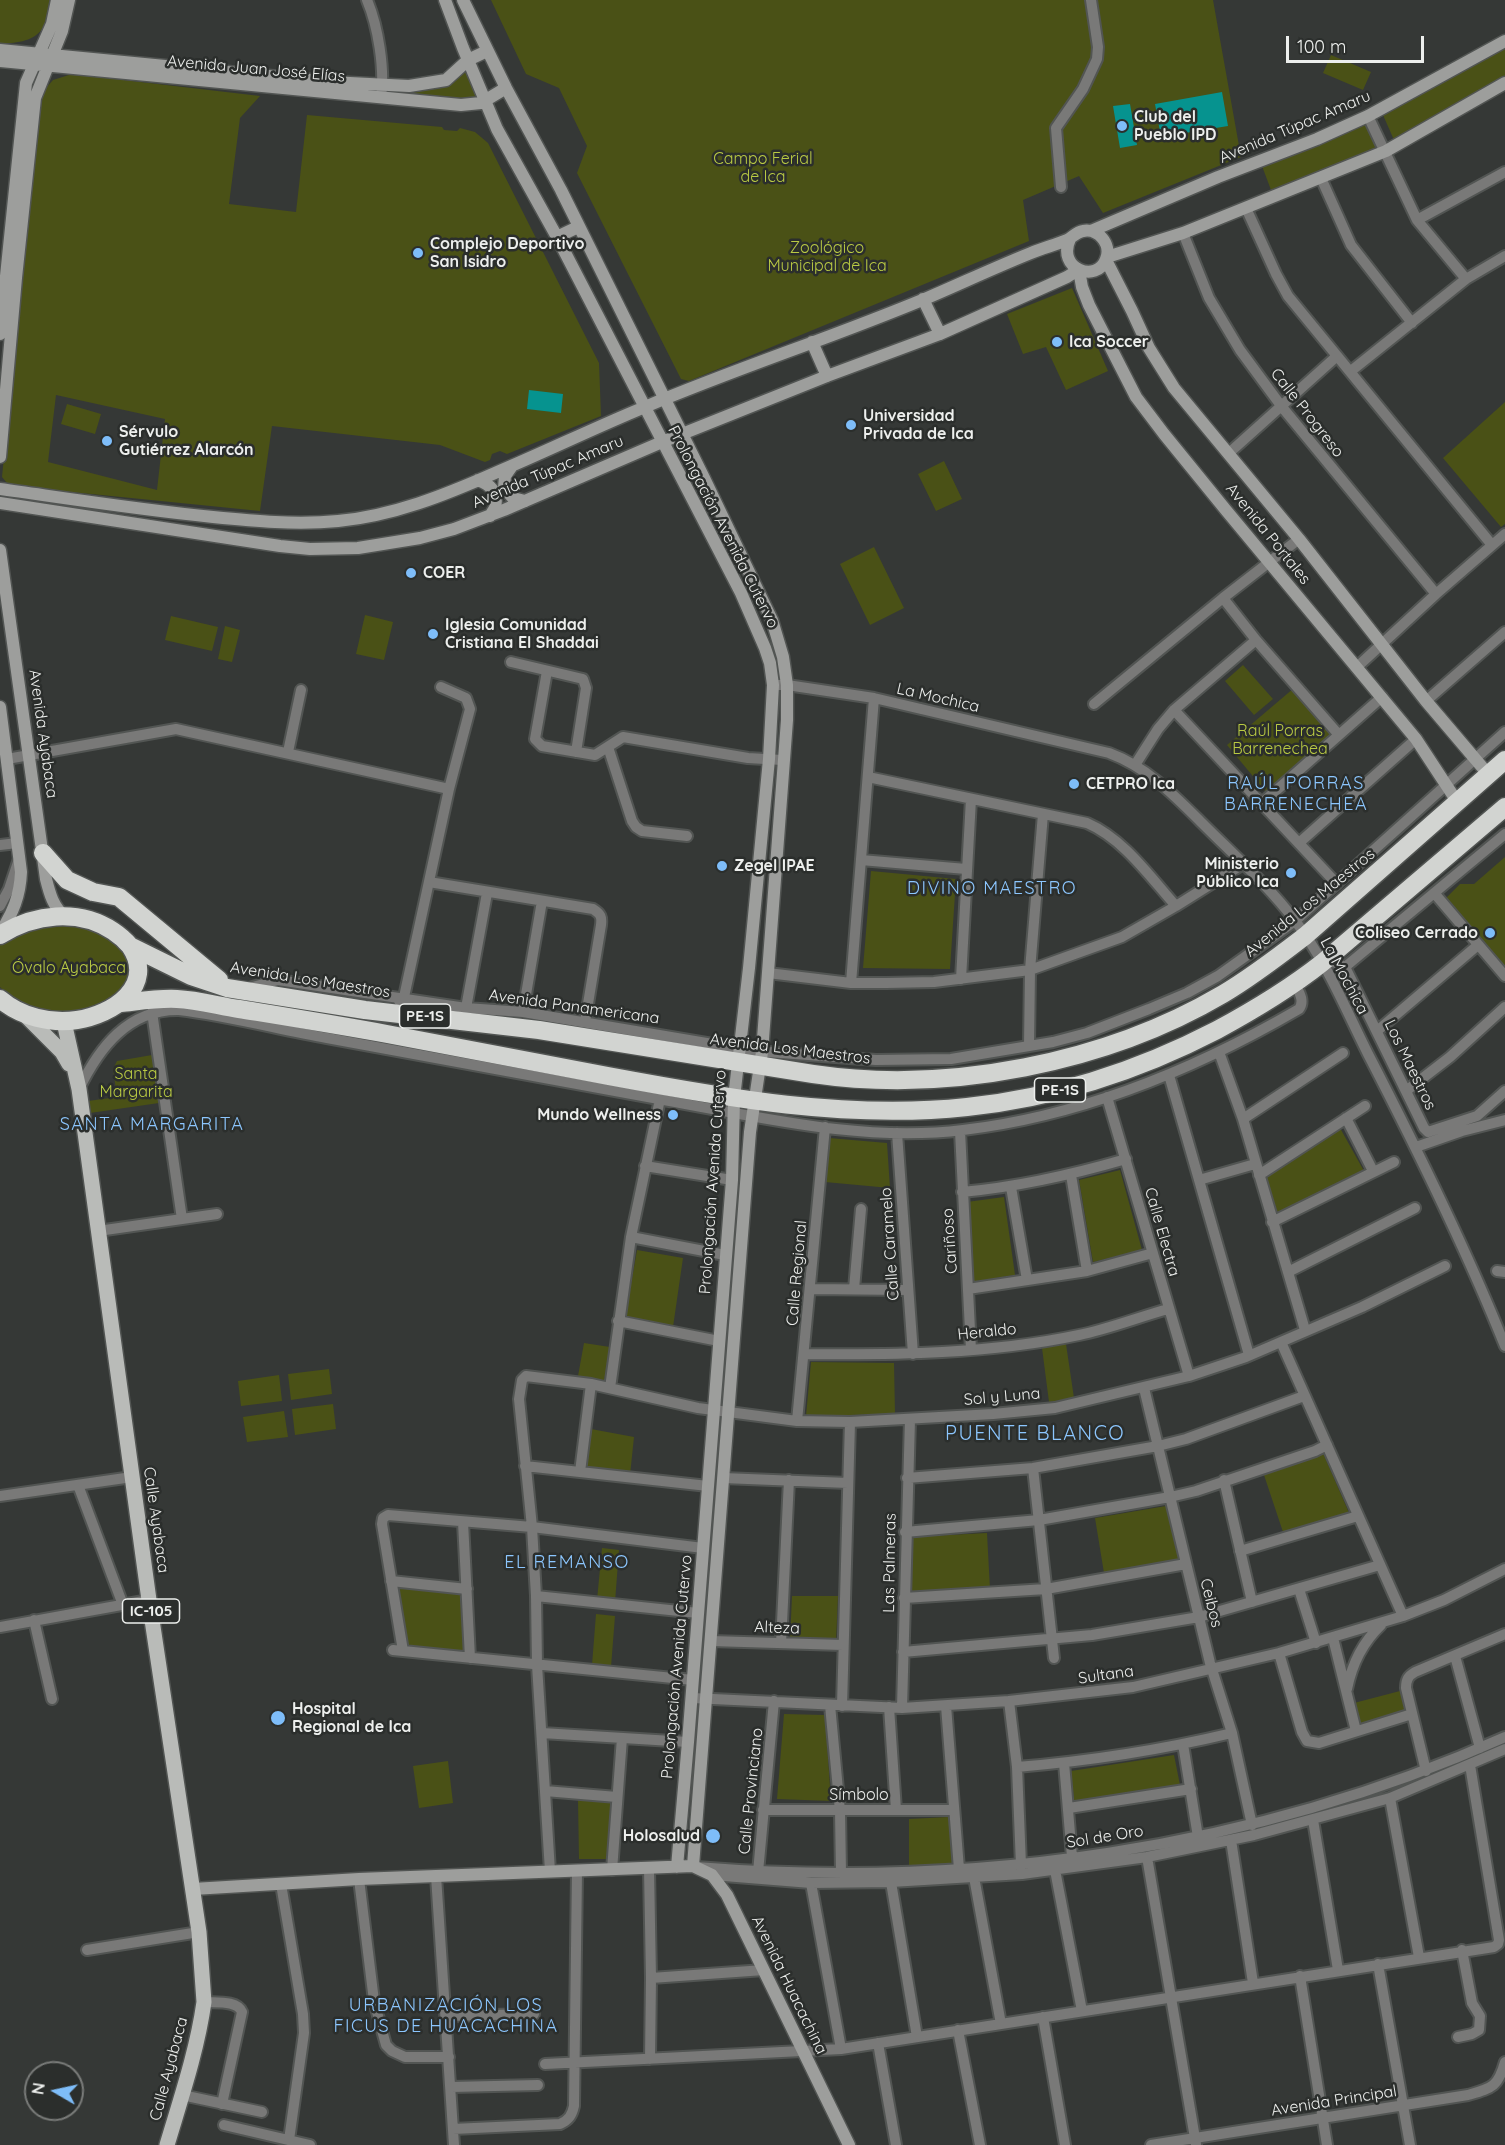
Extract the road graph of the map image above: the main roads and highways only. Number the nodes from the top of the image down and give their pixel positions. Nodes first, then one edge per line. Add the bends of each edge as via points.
1 (1505, 760) edge
2 (1505, 807) edge
3 (43, 853) road end
4 (0, 934) edge
5 (130, 946) junction
6 (243, 990) junction
7 (122, 1003) junction
8 (7, 1004) edge
9 (64, 1022) junction
10 (488, 1053) junction
11 (463, 1063) road end
12 (75, 1074) junction
13 (167, 2145) edge

1 - 6 highway, Avenida Los Maestros / PE-1S via 1458,803 1300,928 1273,961 1224,994 1177,1018 1112,1043 1002,1071 888,1080 840,1078 761,1059 385,1012
2 - 10 highway, PE-1S via 1295,984 1168,1053 1099,1079 1041,1094 967,1107 897,1110 730,1107
3 - 6 highway via 67,880 93,892 119,897 214,977
4 - 5 highway, PE-1S via 23,923 65,917 100,924
5 - 6 highway, Avenida Los Maestros / PE-1S via 201,980
5 - 7 highway via 137,974
7 - 9 highway, PE-1S via 86,1018
7 - 10 highway, PE-1S via 179,999 233,1013
8 - 9 highway, PE-1S via 42,1019
8 - 12 main road, Calle Ayabaca / IC-105 via 34,1022 62,1052
9 - 12 main road, Calle Ayabaca / IC-105
10 - 11 highway
12 - 13 main road, Calle Ayabaca / IC-105 via 200,1932 204,2002

